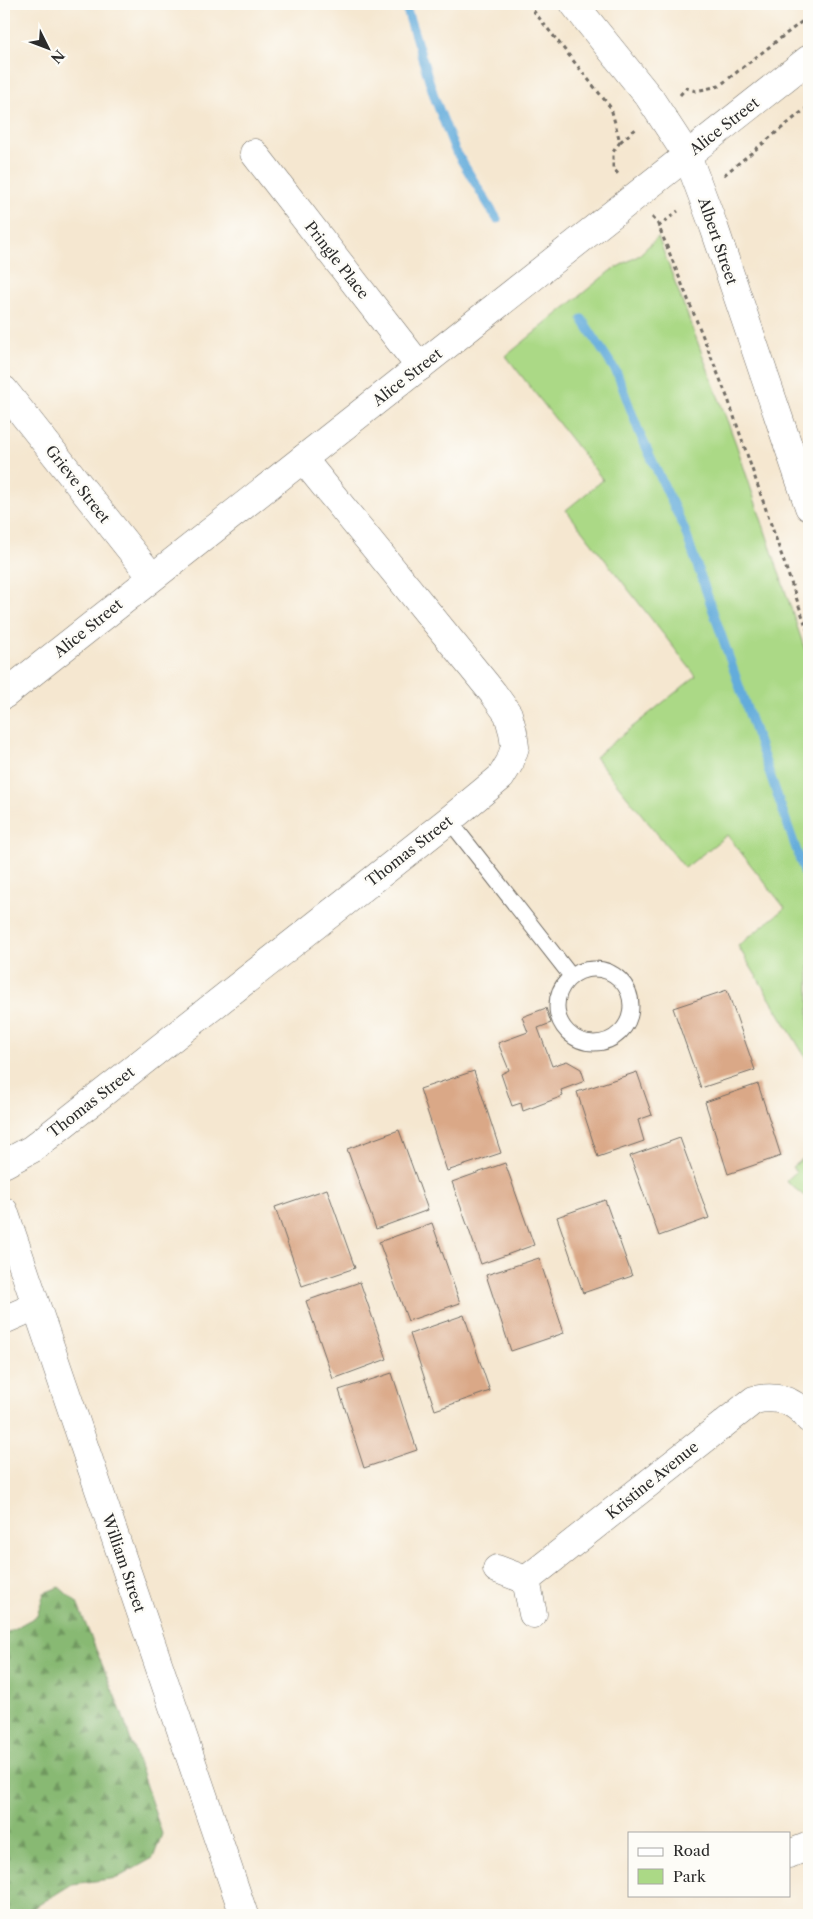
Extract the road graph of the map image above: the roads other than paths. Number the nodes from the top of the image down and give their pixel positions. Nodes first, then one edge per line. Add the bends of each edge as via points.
1 (574, 4) edge
2 (809, 59) edge
3 (254, 153) dead end
4 (687, 155) junction
5 (420, 367) junction
6 (4, 390) edge
7 (303, 459) junction
8 (809, 507) edge
9 (152, 577) junction
10 (4, 695) edge
11 (449, 820) junction
12 (571, 976) junction
13 (4, 1164) edge
14 (4, 1211) edge
15 (36, 1306) junction
16 (4, 1320) edge
17 (809, 1419) edge
18 (497, 1569) dead end
19 (526, 1580) junction
20 (534, 1614) dead end
21 (809, 1846) edge
22 (790, 1854) edge
23 (244, 1915) edge

1 - 4 street, Albert Street via 649,97
2 - 4 street, Alice Street
3 - 5 street, Pringle Place
4 - 5 street, Alice Street
4 - 8 street, Albert Street
5 - 7 street, Alice Street
6 - 9 street, Grieve Street
7 - 9 street, Alice Street
7 - 11 street, Thomas Street via 508,714 515,747 510,762 501,777
9 - 10 street, Alice Street
11 - 12 lane
11 - 13 street, Thomas Street via 32,1148
12 - 12 lane via 597,968 615,974 622,981 632,1008 625,1027 618,1034 590,1043 581,1041 565,1029 557,1012 557,1002 564,983
14 - 15 street, William Street
15 - 16 street
15 - 23 street, William Street
17 - 19 street, Kristine Avenue via 795,1405 782,1399 754,1400
18 - 19 street
19 - 20 street
21 - 22 street

